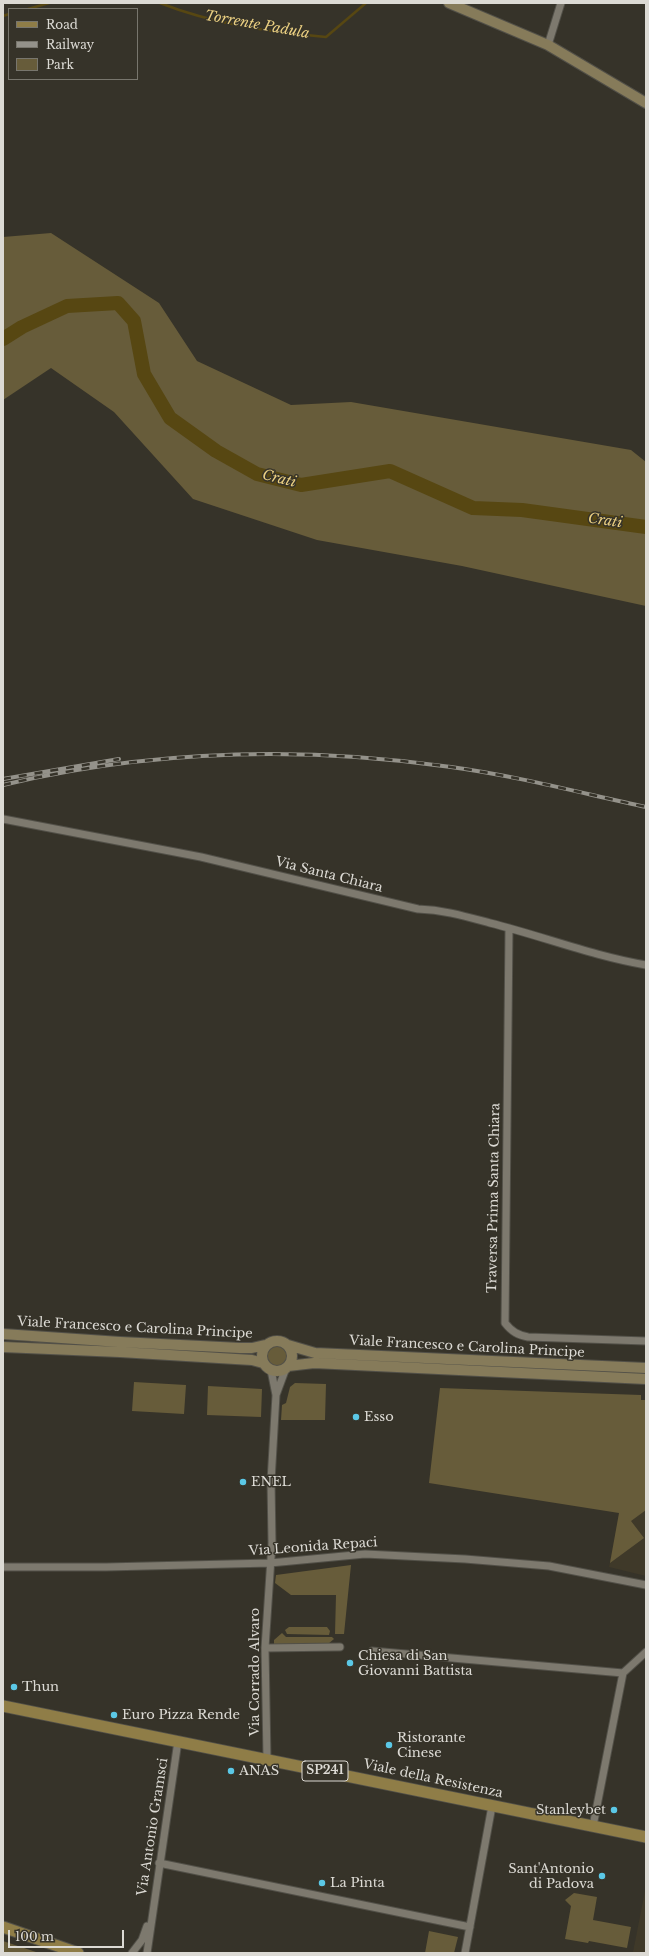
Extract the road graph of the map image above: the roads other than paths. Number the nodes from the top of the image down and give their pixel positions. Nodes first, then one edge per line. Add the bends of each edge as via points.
1 (449, 3) edge
2 (561, 3) edge
3 (548, 45) junction
4 (646, 104) edge
5 (3, 819) edge
6 (509, 928) junction
7 (646, 965) edge
8 (3, 1334) edge
9 (646, 1341) edge
10 (265, 1345) junction
11 (288, 1345) junction
12 (3, 1347) edge
13 (263, 1363) junction
14 (287, 1367) junction
15 (646, 1368) edge
16 (271, 1370) junction
17 (646, 1379) edge
18 (276, 1395) junction
19 (270, 1563) junction
20 (3, 1567) edge
21 (646, 1585) edge
22 (340, 1647) dead end
23 (264, 1648) junction
24 (372, 1651) dead end
25 (646, 1652) edge
26 (623, 1673) junction
27 (3, 1706) edge
28 (178, 1741) junction
29 (267, 1758) junction
30 (492, 1806) junction
31 (593, 1826) junction
32 (646, 1837) edge
33 (159, 1863) junction
34 (151, 1916) junction
35 (470, 1927) junction
36 (3, 1928) edge
37 (78, 1953) edge
38 (132, 1953) edge
39 (147, 1953) edge
40 (465, 1953) edge

1 - 3 street
2 - 3 street
3 - 4 street
5 - 6 street, Via Santa Chiara via 201,857 354,895 418,909 442,910
6 - 7 street, Via Santa Chiara via 612,959
6 - 9 street, Traversa Prima Santa Chiara via 505,1323 518,1335 528,1337
8 - 10 street, Viale Francesco e Carolina Principe via 240,1348
10 - 11 street, Viale Francesco e Carolina Principe via 274,1340
10 - 13 street, Viale Francesco e Carolina Principe
11 - 14 street via 292,1358
11 - 15 street, Viale Francesco e Carolina Principe via 315,1353
12 - 13 street, Viale Francesco e Carolina Principe via 252,1360
13 - 16 street
14 - 16 street, Viale Francesco e Carolina Principe via 280,1371
14 - 17 street, Viale Francesco e Carolina Principe via 314,1363
14 - 18 street, Via Corrado Alvaro
16 - 18 street, Via Corrado Alvaro
18 - 19 street, Via Corrado Alvaro
19 - 20 street, Via Leonida Repaci via 106,1568
19 - 21 street, Via Leonida Repaci via 365,1554 465,1558 548,1566
19 - 23 street, Via Corrado Alvaro
22 - 23 street
23 - 29 street, Via Corrado Alvaro
24 - 26 street
25 - 26 street
26 - 31 street
27 - 28 main road, Viale della Resistenza / SP241
28 - 29 main road, Viale della Resistenza / SP241
28 - 33 street, Via Antonio Gramsci
29 - 30 main road, Viale della Resistenza / SP241
30 - 31 main road, Viale della Resistenza / SP241
30 - 35 street
31 - 32 main road, Viale della Resistenza / SP241
33 - 34 street, Via Antonio Gramsci
33 - 35 street
34 - 38 street, Via Antonio Gramsci via 142,1940
34 - 39 street, Via Antonio Gramsci
35 - 40 street
36 - 37 main road

